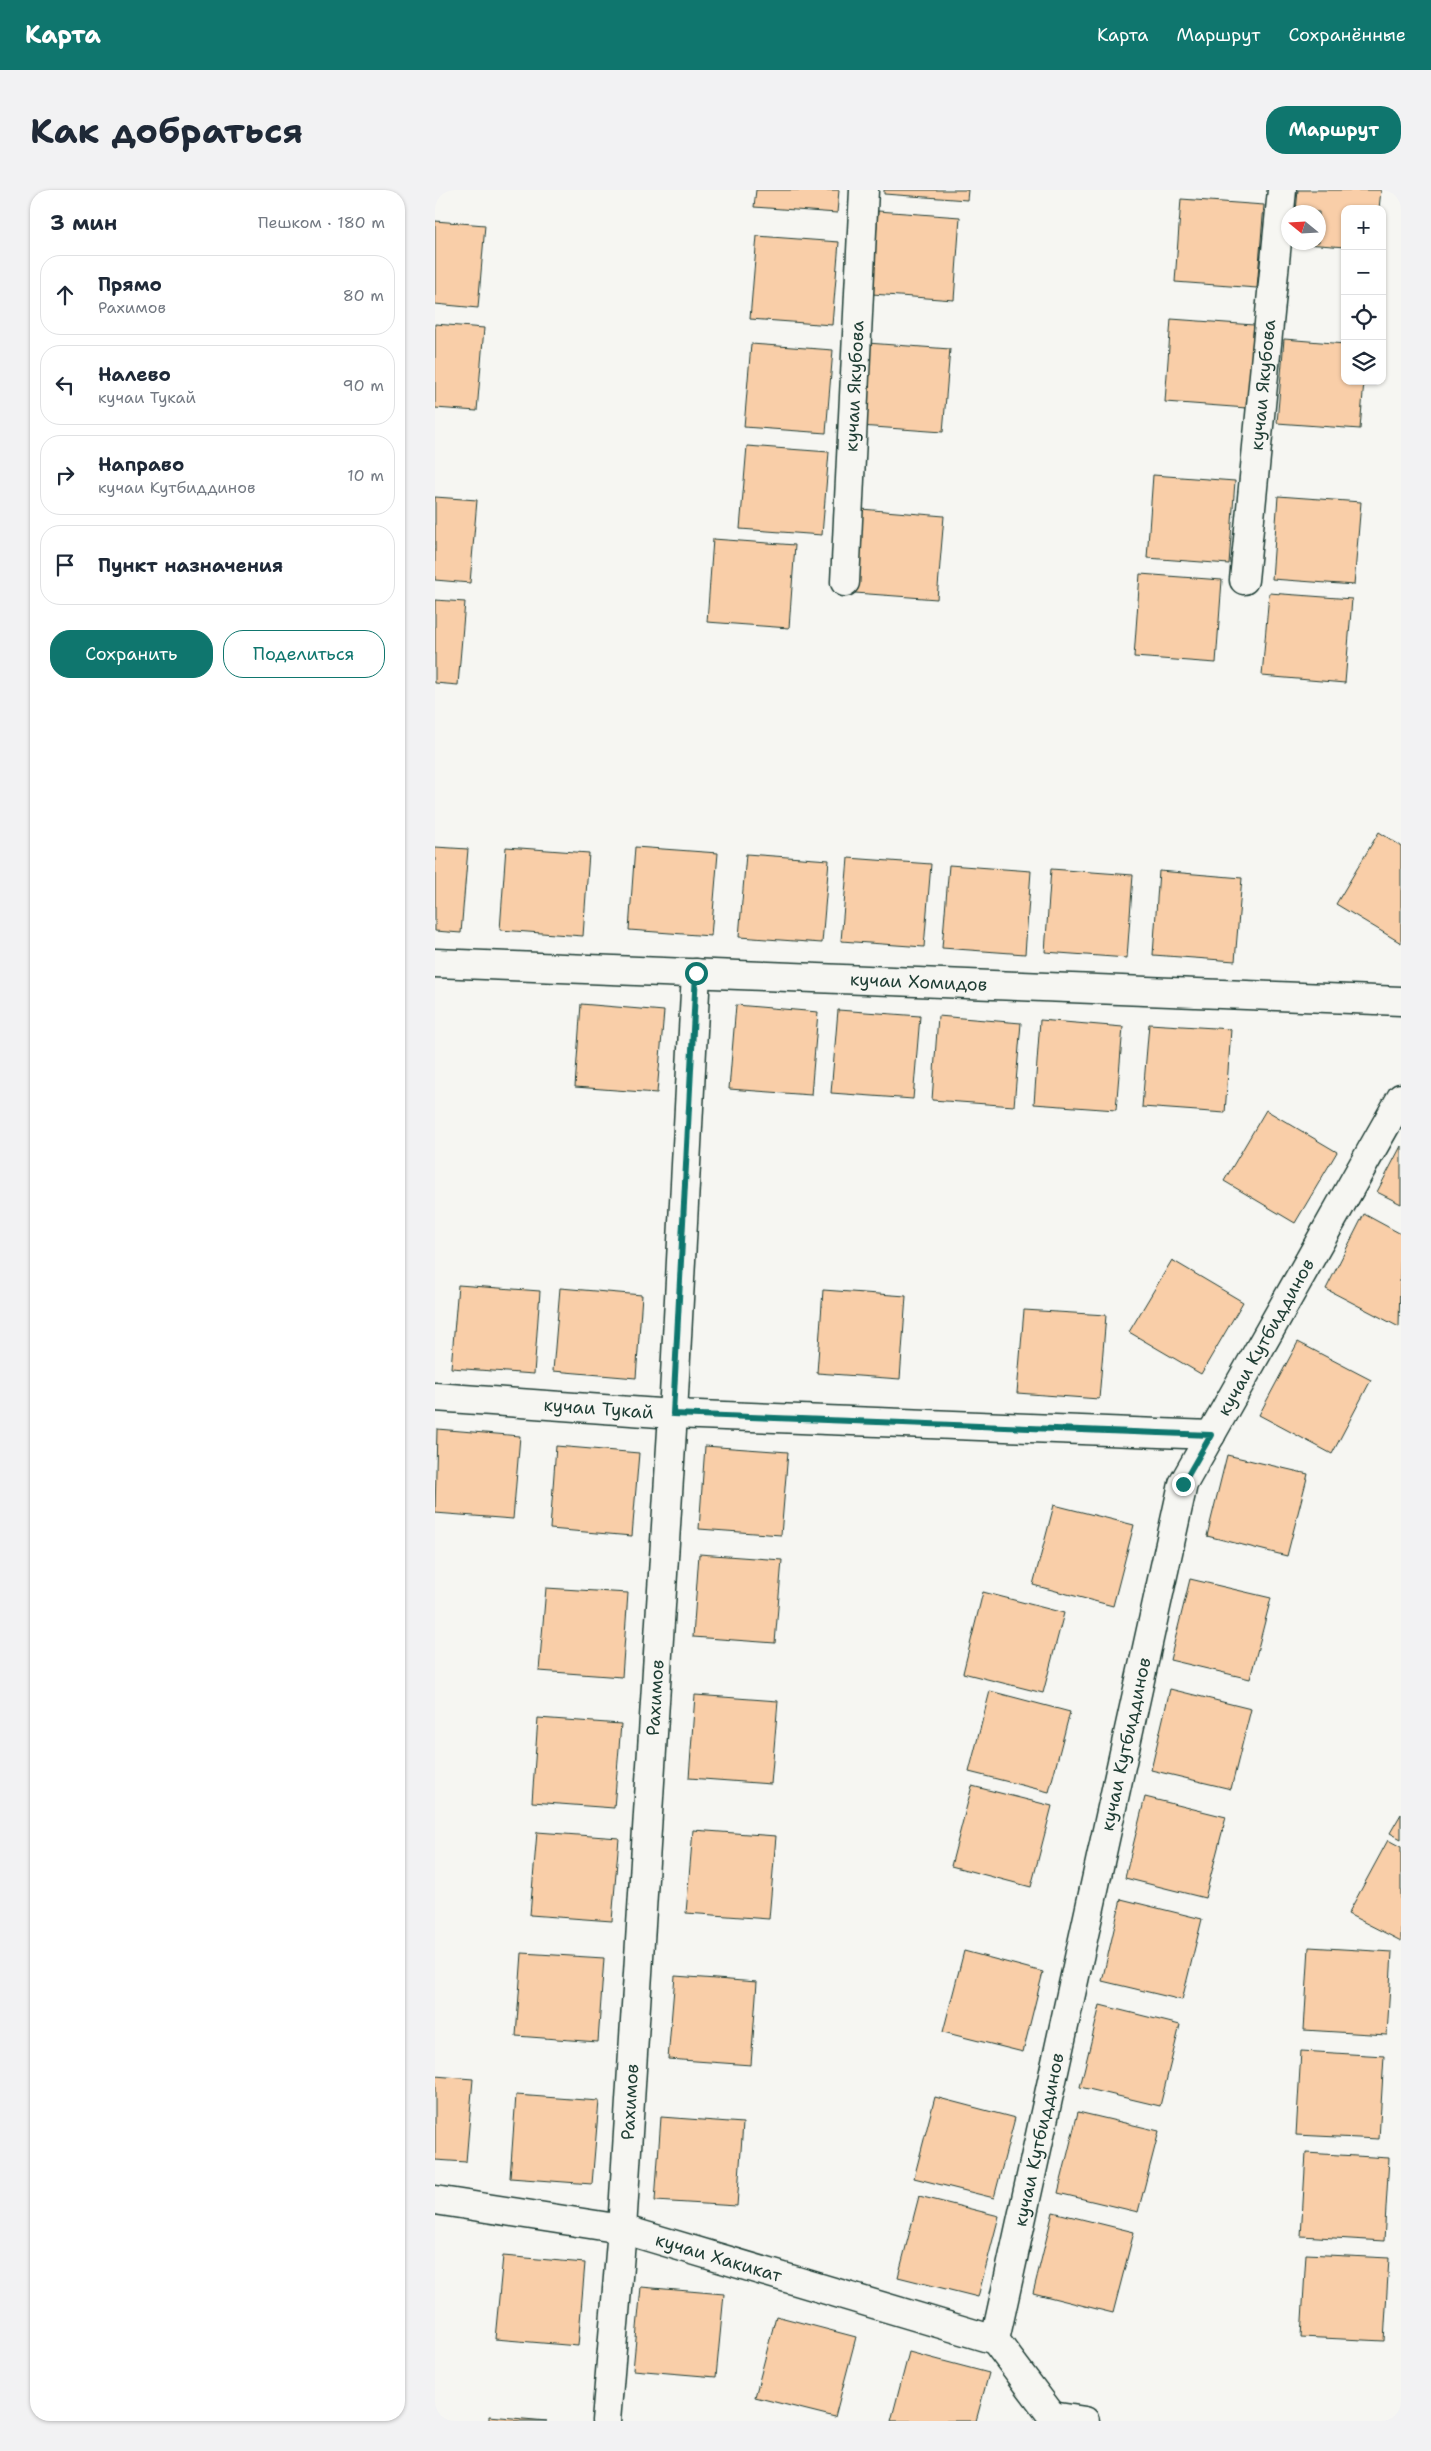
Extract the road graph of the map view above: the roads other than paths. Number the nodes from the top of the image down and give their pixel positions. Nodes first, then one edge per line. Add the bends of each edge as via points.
1 (864, 190) edge
2 (1282, 190) edge
3 (1244, 580) dead end
4 (845, 582) dead end
5 (435, 963) edge
6 (696, 973) junction
7 (1401, 1001) edge
8 (1401, 1098) edge
9 (435, 1397) edge
10 (673, 1414) junction
11 (1211, 1435) junction
12 (435, 2200) edge
13 (622, 2229) junction
14 (995, 2340) junction
15 (1052, 2418) edge
16 (606, 2420) edge
17 (1085, 2421) edge

1 - 4 street, кучаи Якубова
2 - 3 street, кучаи Якубова
5 - 6 street, кучаи Хомидов
6 - 7 street, кучаи Хомидов
6 - 10 street, Рахимов
8 - 11 street, кучаи Кутбиддинов
9 - 10 street, кучаи Тукай
10 - 11 street, кучаи Тукай
10 - 13 street, Рахимов
11 - 14 street, кучаи Кутбиддинов via 1183,1484
12 - 13 street, кучаи Хакикат
13 - 14 street, кучаи Хакикат
13 - 16 street, Рахимов
14 - 15 street
15 - 17 street

